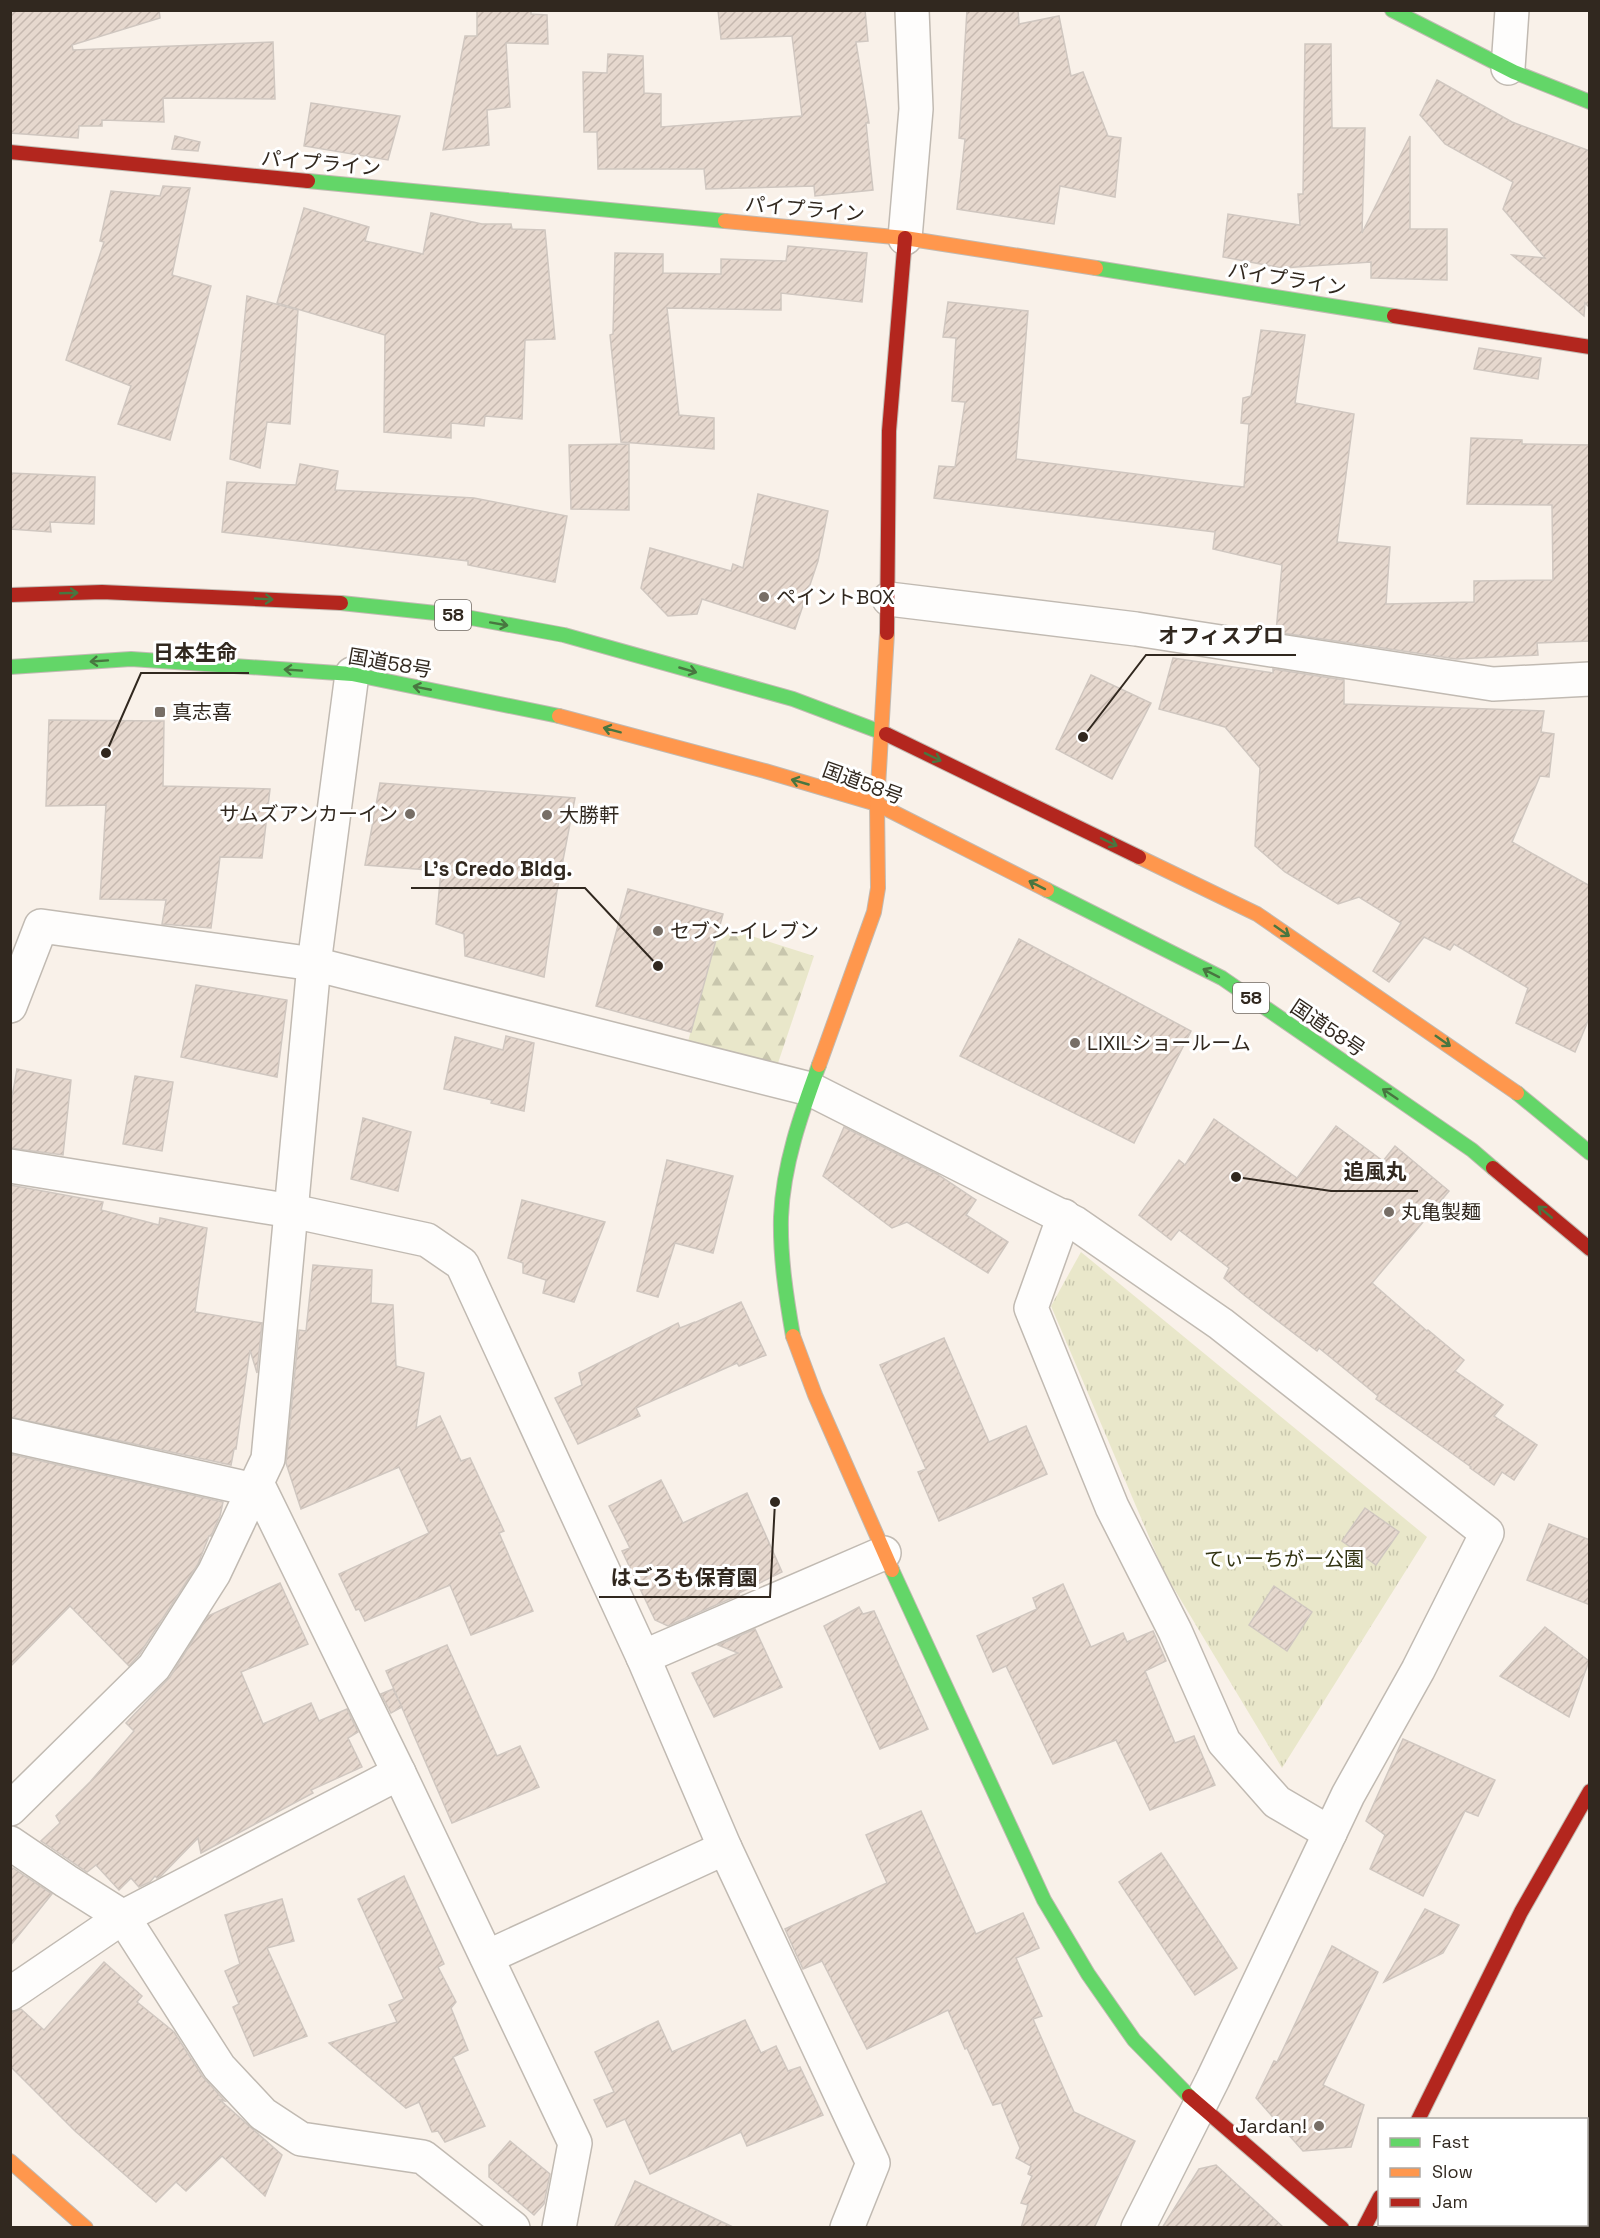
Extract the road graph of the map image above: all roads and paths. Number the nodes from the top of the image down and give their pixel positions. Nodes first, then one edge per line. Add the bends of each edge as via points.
1 (912, 10) edge
2 (1392, 10) edge
3 (1512, 10) edge
4 (1508, 68) junction
5 (1590, 102) edge
6 (10, 152) edge
7 (905, 238) junction
8 (1590, 347) edge
9 (10, 595) edge
10 (889, 599) junction
11 (10, 667) edge
12 (352, 674) junction
13 (1590, 680) edge
14 (881, 731) junction
15 (877, 804) junction
16 (315, 964) junction
17 (10, 1006) edge
18 (810, 1089) junction
19 (1590, 1153) edge
20 (10, 1166) edge
21 (292, 1211) junction
22 (1064, 1216) junction
23 (1590, 1249) edge
24 (10, 1435) edge
25 (256, 1486) junction
26 (884, 1553) junction
27 (643, 1657) junction
28 (399, 1773) junction
29 (1590, 1791) edge
30 (10, 1809) edge
31 (1330, 1833) junction
32 (10, 1843) edge
33 (725, 1848) junction
34 (123, 1917) junction
35 (487, 1957) junction
36 (10, 1994) edge
37 (1200, 2107) junction
38 (1419, 2118) edge
39 (10, 2162) edge
40 (1378, 2201) edge
41 (86, 2228) edge
42 (513, 2228) edge
43 (559, 2228) edge
44 (848, 2228) edge
45 (1138, 2228) edge
46 (1342, 2228) edge
47 (1364, 2228) edge

1 - 7 street via 916,109
2 - 4 main road
3 - 4 street
4 - 5 main road
6 - 7 main road, パイプライン
7 - 8 main road, パイプライン
7 - 10 main road via 889,431
9 -> 14 main road, 58 via 102,592 342,603 455,615 564,635 793,699
10 - 13 street via 1136,629 1493,684
10 - 14 main road
12 -> 11 main road, 国道58号 / 58 via 131,659
15 -> 12 main road, 国道58号 / 58 via 540,711
12 - 16 street
14 - 15 main road
14 -> 19 main road, 58 via 1257,914 1515,1091
15 - 18 main road via 878,888 874,912
23 -> 15 main road, 国道58号 / 58 via 1472,1150 1222,978
16 - 17 street via 41,926
16 - 18 street
16 - 21 street
18 - 22 street
18 - 26 main road via 788,1161 781,1216 783,1277 798,1350
20 - 21 street
21 - 25 street via 268,1459
21 - 27 street via 427,1240 462,1264
22 - 31 street via 1031,1308 1112,1507 1175,1631 1224,1742 1277,1802
22 - 31 street via 1221,1324 1487,1533
24 - 25 street
25 - 28 street
25 - 30 street via 214,1573 154,1667
26 - 27 street
26 - 37 main road via 1044,1900 1088,1974 1134,2040
27 - 33 street
28 - 34 street
28 - 35 street
29 - 38 main road via 1521,1912
31 - 37 street
32 - 34 street
33 - 35 street
33 - 44 street via 873,2163
34 - 36 street
34 - 42 street via 219,2067 262,2114 300,2139 423,2157
35 - 43 street via 575,2143
37 - 45 street
37 - 46 main road
39 - 41 main road
40 - 47 main road

